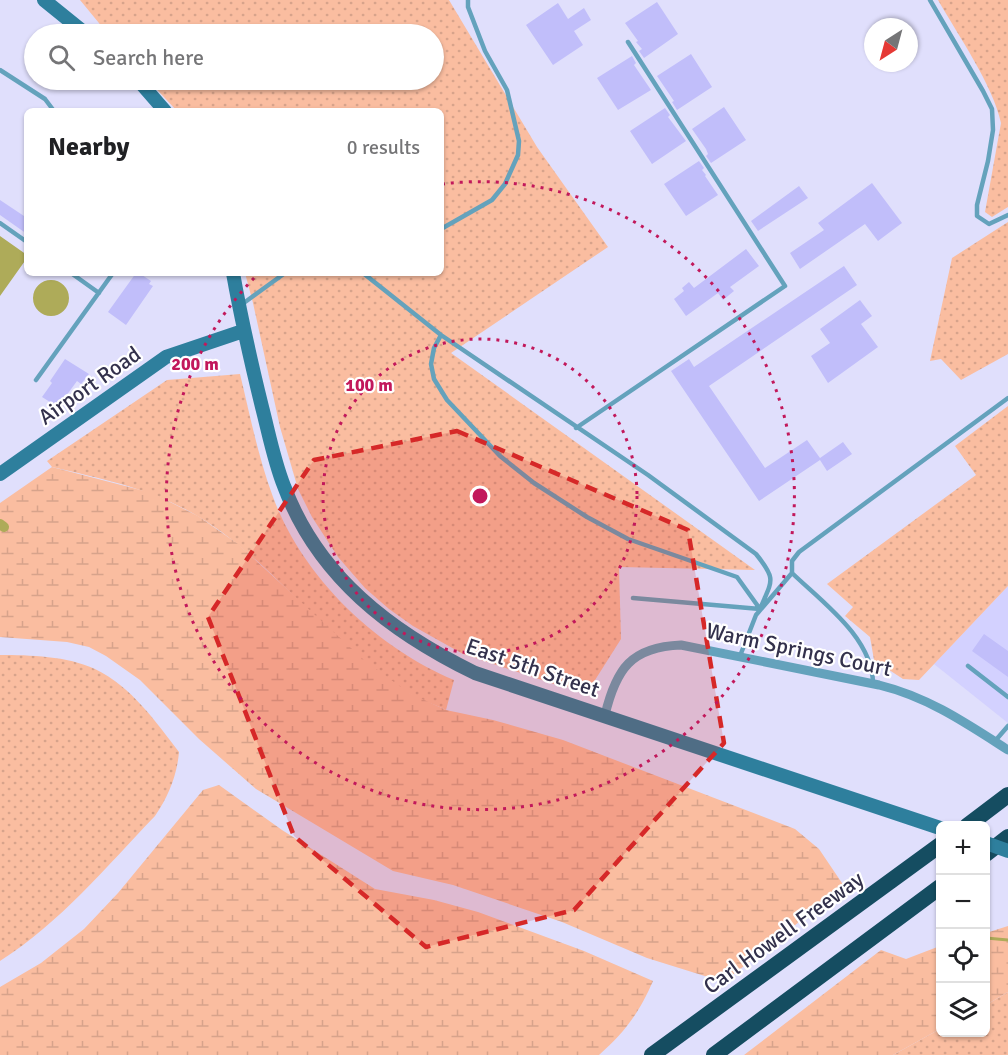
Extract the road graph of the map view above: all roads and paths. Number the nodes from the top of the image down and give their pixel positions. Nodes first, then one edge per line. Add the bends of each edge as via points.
1 (44, 0) edge
2 (468, 0) edge
3 (930, 0) edge
4 (74, 24) edge
5 (628, 42) dead end
6 (0, 70) edge
7 (24, 85) edge
8 (31, 90) edge
9 (147, 90) edge
10 (52, 108) edge
11 (162, 108) edge
12 (1008, 215) edge
13 (0, 223) edge
14 (444, 227) edge
15 (24, 240) edge
16 (75, 276) edge
17 (111, 276) edge
18 (233, 276) edge
19 (281, 276) edge
20 (367, 276) edge
21 (99, 293) junction
22 (239, 306) junction
23 (243, 331) junction
24 (441, 335) junction
25 (36, 380) dead end
26 (1008, 398) edge
27 (576, 428) junction
28 (0, 474) edge
29 (792, 573) junction
30 (633, 598) dead end
31 (760, 609) junction
32 (740, 656) junction
33 (968, 666) dead end
34 (873, 684) junction
35 (1008, 697) edge
36 (605, 715) junction
37 (1008, 726) edge
38 (995, 741) junction
39 (1007, 747) edge
40 (1008, 795) edge
41 (972, 821) edge
42 (936, 827) edge
43 (1008, 837) edge
44 (990, 844) edge
45 (936, 847) edge
46 (1008, 850) edge
47 (990, 851) edge
48 (936, 891) edge
49 (652, 1055) edge
50 (714, 1055) edge

1 - 4 main road
2 - 14 lane via 485,51 507,90 519,141 515,165 501,190 492,200
3 - 12 lane via 992,109 993,130 977,216 989,224
5 - 27 lane via 784,286
6 - 7 lane
8 - 10 lane
9 - 11 main road
13 - 15 lane
16 - 21 lane
17 - 21 lane
18 - 22 main road, East 5th Street
19 - 22 lane
20 - 24 lane
21 - 25 lane
22 - 23 main road, East 5th Street
23 - 28 main road, Airport Road via 166,357
23 - 36 main road, East 5th Street via 284,488 304,529 344,583 381,616 437,654 475,673
24 - 27 lane
24 - 31 lane via 431,364 434,379 447,400 501,456 586,517 628,539 737,577
26 - 29 lane via 799,552 792,561
27 - 31 lane via 756,554 770,571 771,579
29 - 31 lane
29 - 34 lane via 856,637 866,651
30 - 31 lane
31 - 32 lane
32 - 34 street, Warm Springs Court
32 - 36 street, Warm Springs Court via 681,645 647,651 628,664 615,680
33 - 35 lane
34 - 38 street, Warm Springs Court via 932,703
36 - 42 main road, East 5th Street
37 - 38 lane
38 - 39 street, Warm Springs Court
40 - 41 highway
43 - 47 highway
44 - 46 main road, bridge
45 - 49 highway, Carl Howell Freeway
48 - 50 highway

